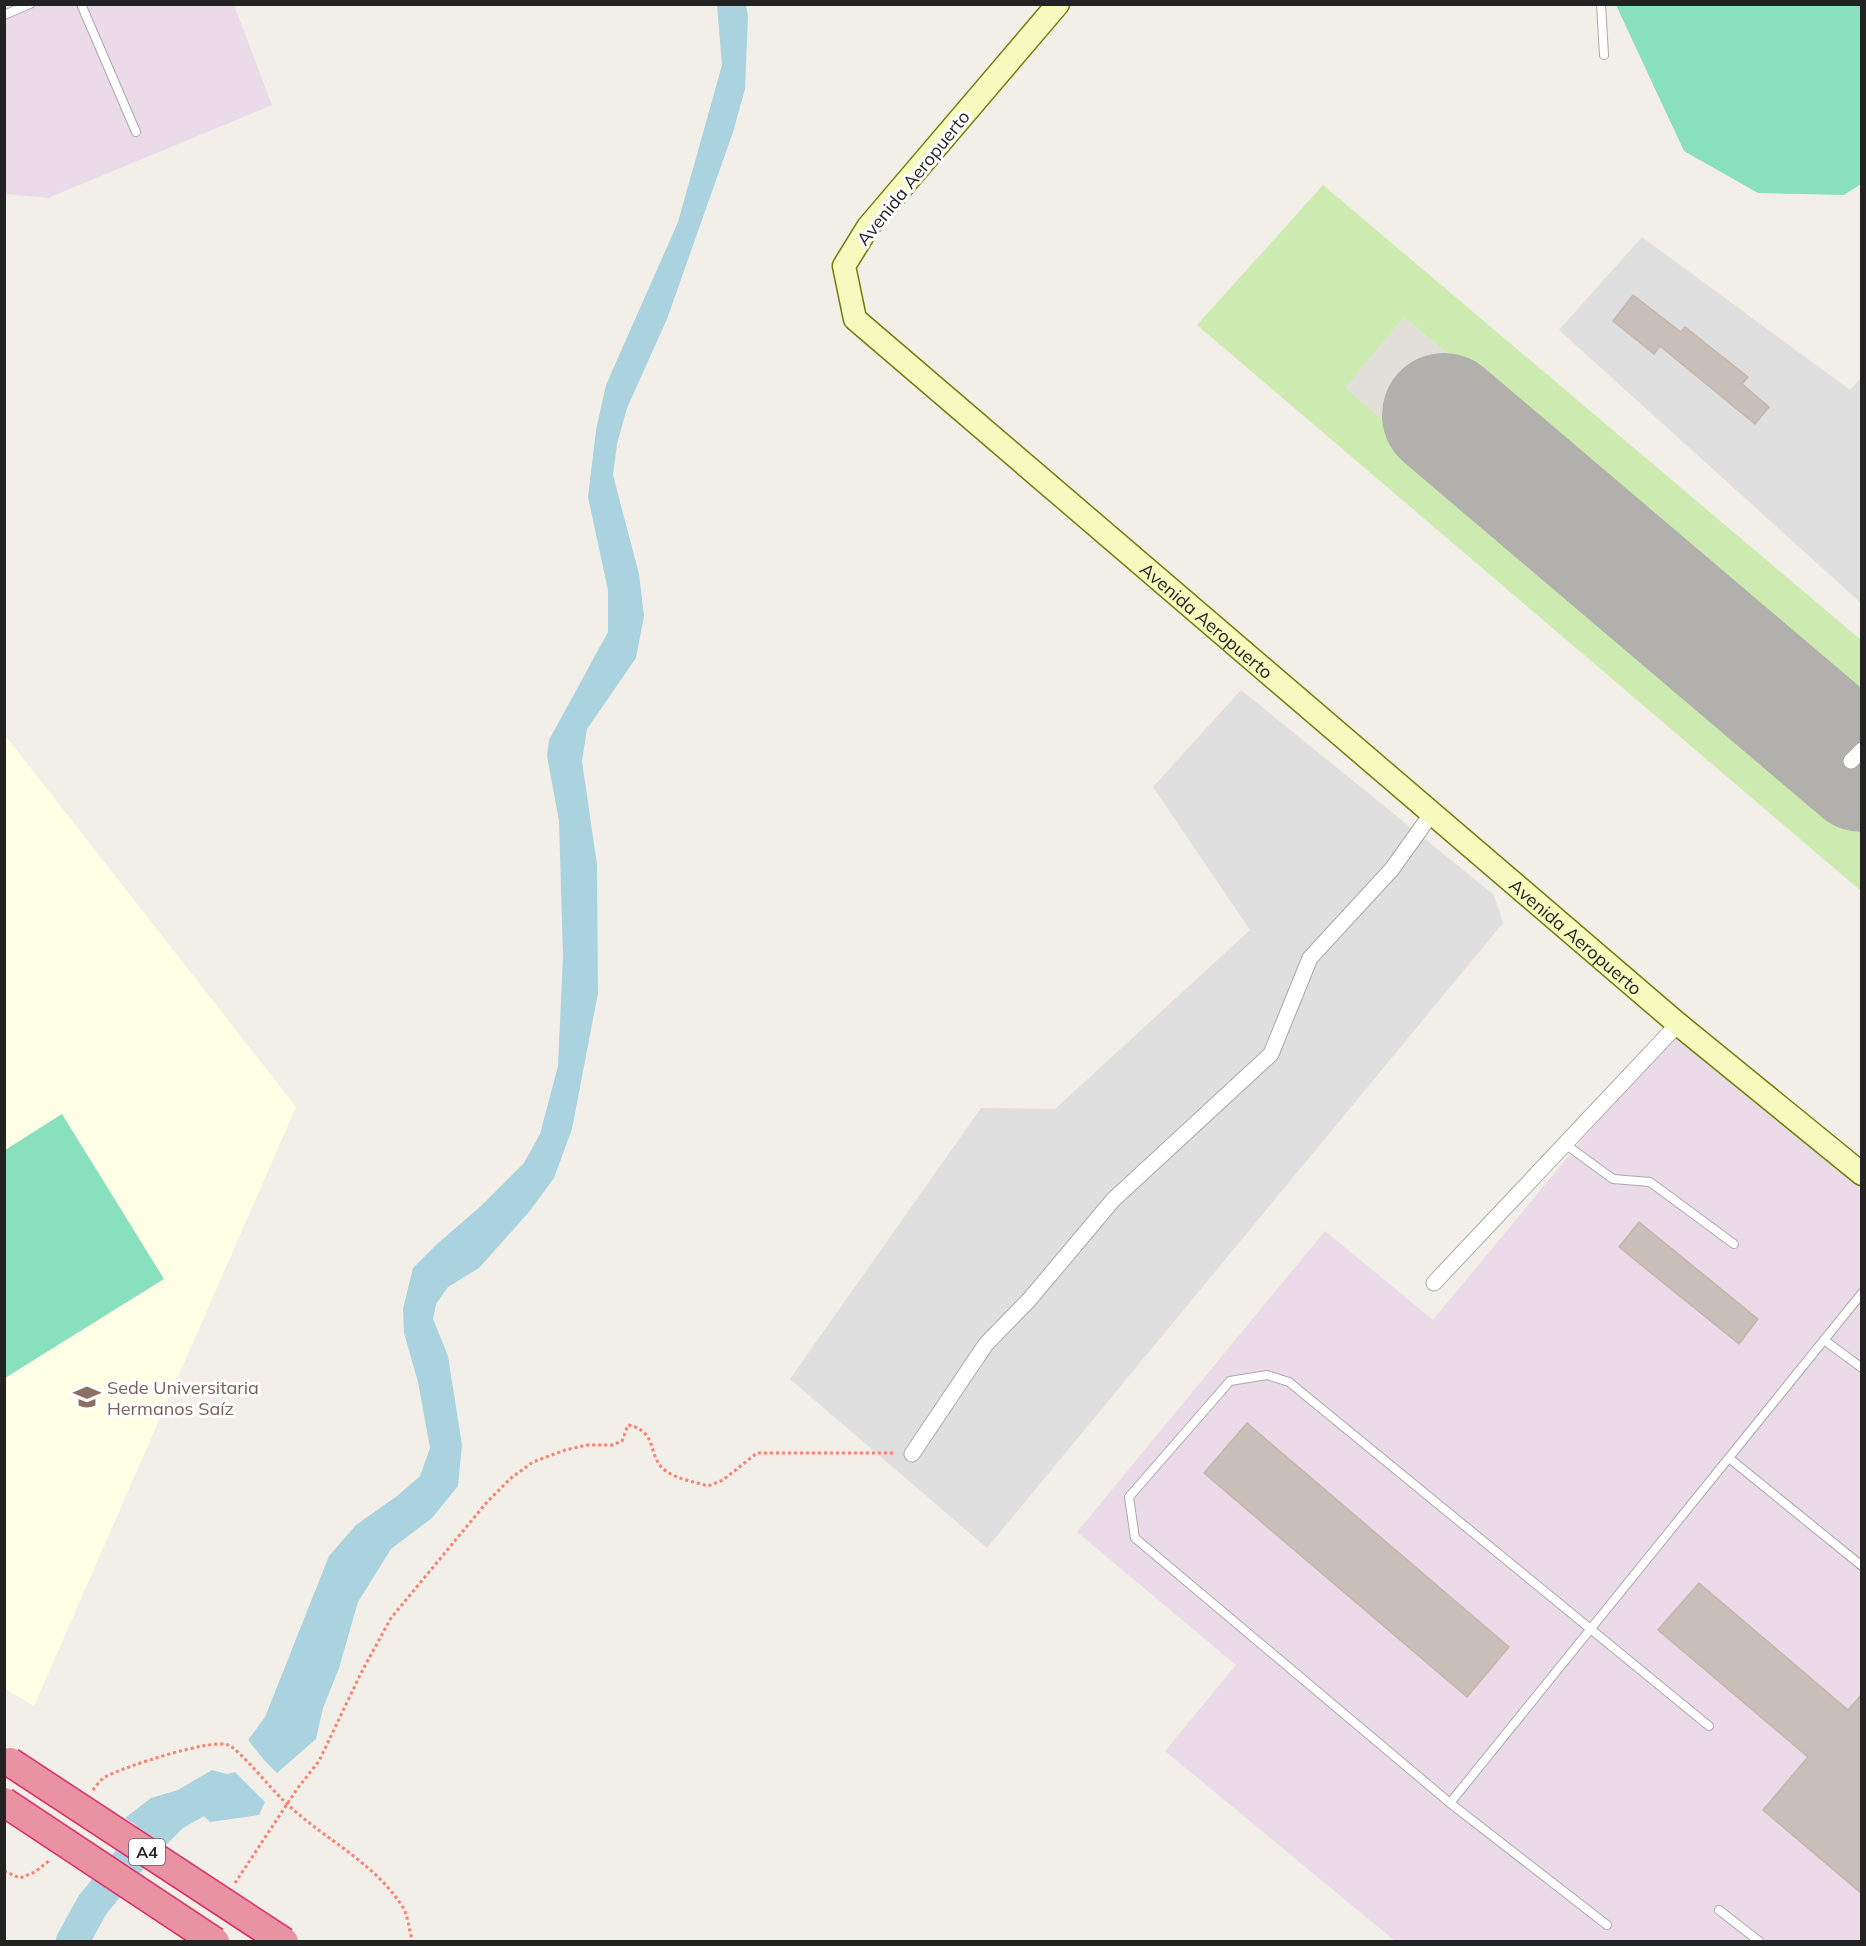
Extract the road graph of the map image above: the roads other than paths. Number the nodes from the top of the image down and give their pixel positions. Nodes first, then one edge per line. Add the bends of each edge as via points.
1 (30, 4) edge
2 (81, 4) edge
3 (1059, 4) edge
4 (1601, 4) edge
5 (4, 15) edge
6 (1604, 55) dead end
7 (136, 132) dead end
8 (1432, 813) junction
9 (1678, 1024) junction
10 (1565, 1144) junction
11 (1862, 1174) edge
12 (1734, 1244) dead end
13 (1434, 1283) dead end
14 (1862, 1293) edge
15 (1824, 1340) junction
16 (1862, 1368) edge
17 (912, 1454) road end
18 (1729, 1458) junction
19 (1862, 1566) edge
20 (1590, 1630) junction
21 (1709, 1726) dead end
22 (10, 1762) dead end
23 (4, 1802) edge
24 (1450, 1803) junction
25 (1719, 1910) dead end
26 (1607, 1925) dead end
27 (215, 1941) edge
28 (284, 1941) edge
29 (1760, 1941) edge

1 - 5 lane
2 - 7 lane
3 - 8 street, Avenida Aeropuerto via 868,227 844,266 855,319
4 - 6 lane
8 - 9 street, Avenida Aeropuerto
8 - 17 street via 1392,869 1310,958 1271,1054 1113,1200 1029,1300 986,1344
9 - 10 street
9 - 11 street, Avenida Aeropuerto
10 - 12 lane via 1613,1179 1650,1182
10 - 13 street
14 - 15 lane
15 - 16 lane
15 - 18 lane
18 - 19 lane
18 - 20 lane
20 - 21 lane
20 - 24 lane
20 - 24 lane via 1289,1382 1267,1375 1230,1381 1129,1497 1135,1538
22 - 28 highway, A4, bridge
23 - 27 highway, A4, bridge
24 - 26 lane
25 - 29 lane

